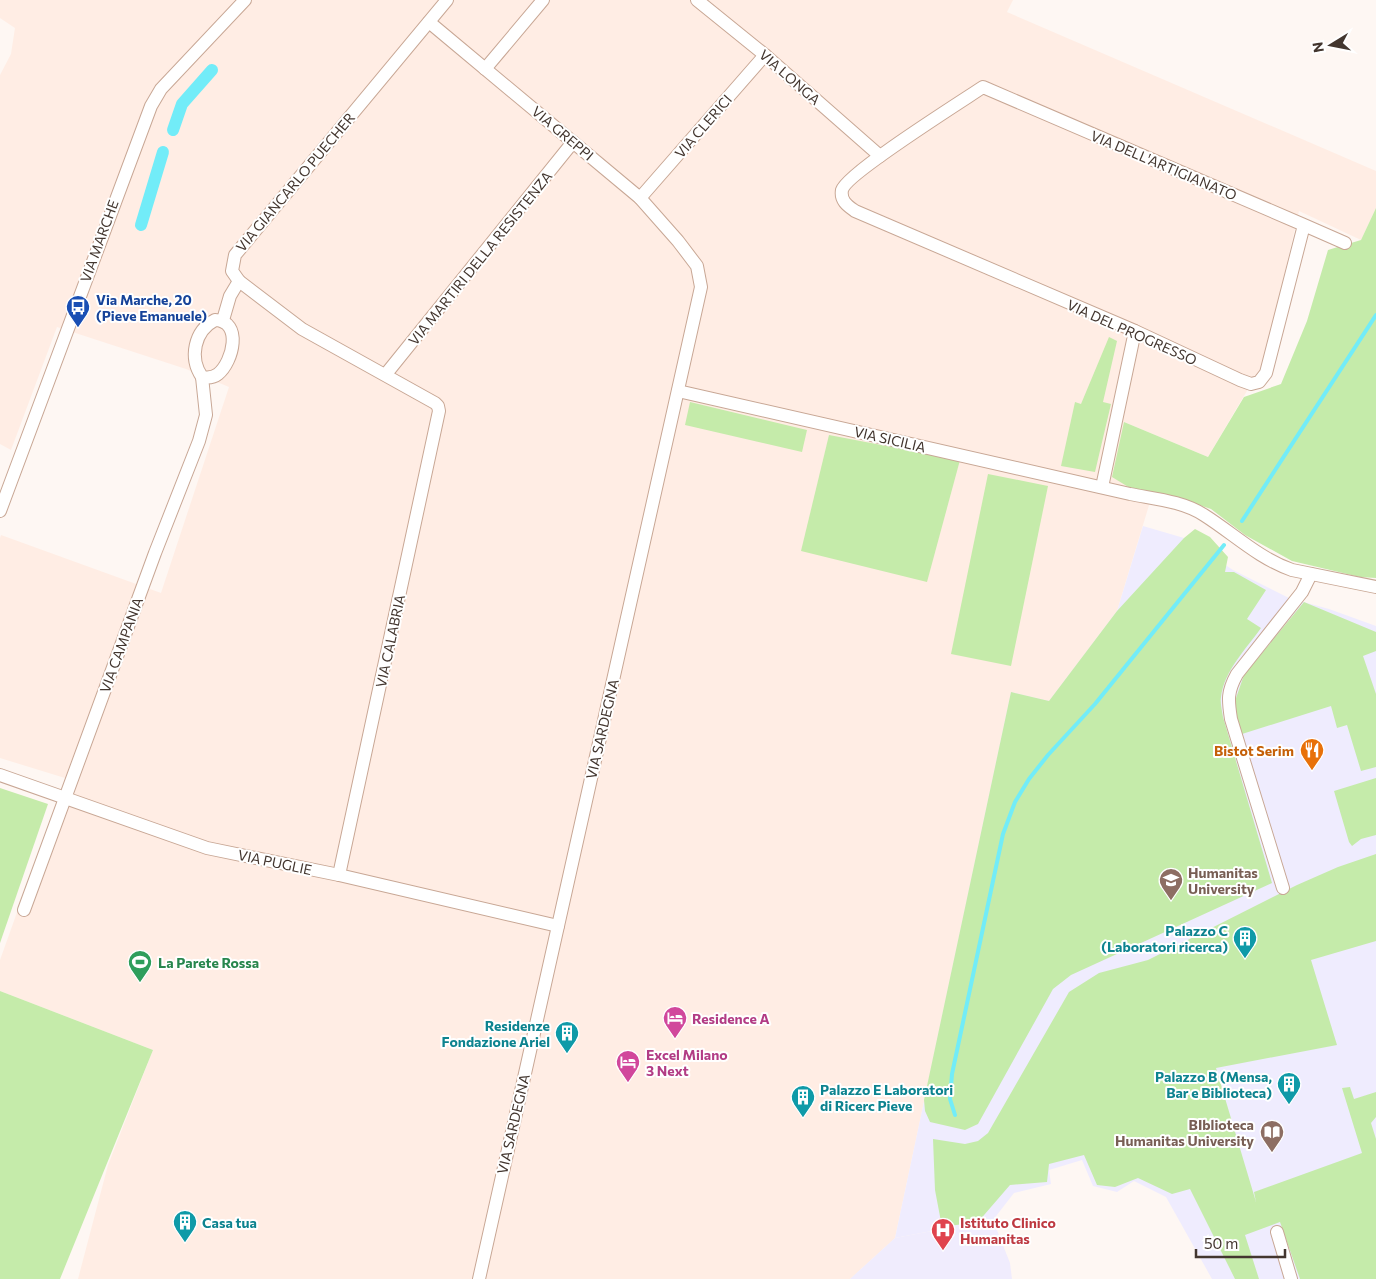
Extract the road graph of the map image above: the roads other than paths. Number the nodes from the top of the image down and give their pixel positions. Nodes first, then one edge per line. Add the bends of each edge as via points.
1 (245, 0) edge
2 (447, 0) edge
3 (543, 0) edge
4 (697, 0) edge
5 (430, 22) junction
6 (766, 55) junction
7 (486, 69) junction
8 (573, 142) junction
9 (880, 156) junction
10 (640, 198) junction
11 (1304, 225) junction
12 (1344, 243) dead end
13 (238, 281) junction
14 (223, 320) junction
15 (1135, 332) junction
16 (386, 374) junction
17 (202, 377) junction
18 (678, 391) junction
19 (1102, 487) junction
20 (0, 511) edge
21 (1311, 574) junction
22 (1374, 589) edge
23 (0, 775) edge
24 (65, 798) junction
25 (339, 875) junction
26 (1283, 888) dead end
27 (24, 910) dead end
28 (558, 926) junction
29 (1276, 1232) dead end
30 (479, 1279) edge
31 (1291, 1279) edge

1 - 20 street, VIA MARCHE via 162,89 147,113
2 - 5 street, VIA GIANCARLO PUECHER
3 - 7 street
4 - 6 street, VIA LONGA
5 - 7 street, VIA GREPPI
5 - 13 street, VIA GIANCARLO PUECHER via 235,255 232,271
6 - 9 street, VIA LONGA
6 - 10 street, VIA CLERICI
7 - 8 street, VIA GREPPI
8 - 10 street, VIA GREPPI
8 - 16 street, VIA MARTIRI DELLA RESISTENZA
9 - 11 street, VIA DELL'ARTIGIANATO via 983,87
9 - 15 street, VIA DEL PROGRESSO via 842,189 842,198 855,212
10 - 18 street, VIA SARDEGNA via 683,247 699,273 698,305
11 - 12 street, VIA DELL'ARTIGIANATO
11 - 15 street, VIA DEL PROGRESSO via 1266,373 1259,382 1251,384 1240,380
13 - 14 street
13 - 16 street via 302,329
14 - 17 street, VIA CAMPANIA via 206,325 197,343 194,354
14 - 17 street via 233,335 229,356 217,375
15 - 19 street
16 - 25 street, VIA CALABRIA via 435,403 439,411
17 - 24 street, VIA CAMPANIA via 206,415 199,441
18 - 19 street, VIA SICILIA
18 - 28 street, VIA SARDEGNA
19 - 21 street, VIA SICILIA via 1188,507 1268,560
21 - 22 street, VIA SICILIA
21 - 26 street via 1302,592 1237,674 1230,687 1228,701
23 - 24 street, VIA PUGLIE
24 - 25 street, VIA PUGLIE via 207,848
24 - 27 street, VIA CAMPANIA
25 - 28 street, VIA PUGLIE
28 - 30 street, VIA SARDEGNA
29 - 31 street

